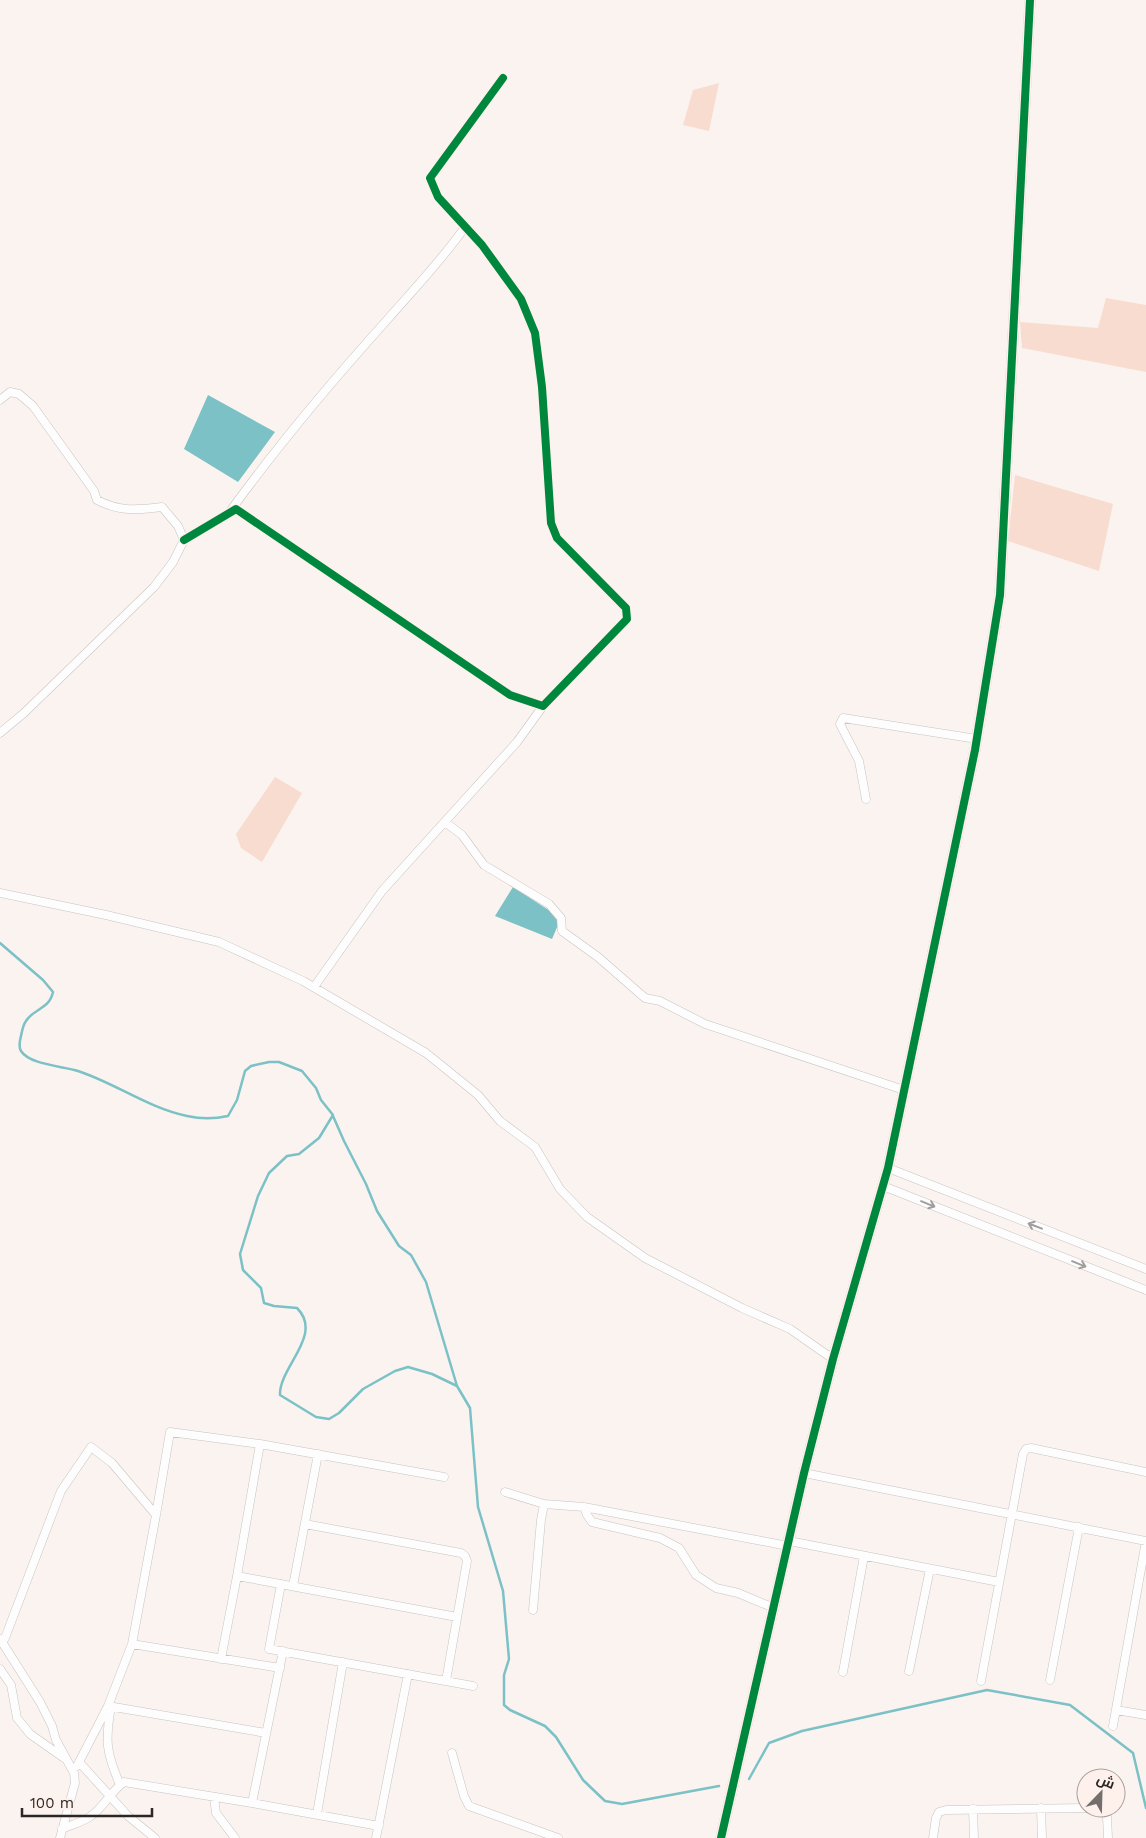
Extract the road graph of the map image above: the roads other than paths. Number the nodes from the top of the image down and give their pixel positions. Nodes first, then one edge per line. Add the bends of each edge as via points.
1 (1030, 0) edge
2 (502, 78) dead end
3 (465, 227) junction
4 (0, 400) edge
5 (229, 514) junction
6 (184, 540) junction
7 (543, 706) junction
8 (0, 732) edge
9 (977, 739) junction
10 (866, 799) dead end
11 (445, 822) junction
12 (0, 893) edge
13 (314, 987) junction
14 (904, 1090) junction
15 (888, 1168) junction
16 (883, 1186) junction
17 (1146, 1269) edge
18 (1146, 1290) edge
19 (833, 1360) junction
20 (260, 1444) junction
21 (318, 1454) junction
22 (1146, 1472) edge
23 (804, 1473) junction
24 (444, 1477) dead end
25 (505, 1492) dead end
26 (544, 1504) junction
27 (584, 1507) junction
28 (1011, 1514) junction
29 (156, 1515) junction
30 (305, 1524) junction
31 (1079, 1528) junction
32 (1146, 1541) edge
33 (788, 1544) junction
34 (864, 1556) junction
35 (930, 1569) junction
36 (237, 1576) junction
37 (999, 1582) junction
38 (281, 1584) junction
39 (293, 1586) junction
40 (774, 1608) junction
41 (533, 1610) dead end
42 (457, 1617) junction
43 (1, 1640) edge
44 (132, 1644) junction
45 (283, 1651) junction
46 (221, 1659) junction
47 (343, 1662) junction
48 (280, 1668) junction
49 (0, 1669) edge
50 (909, 1671) dead end
51 (843, 1672) dead end
52 (408, 1674) junction
53 (1050, 1680) dead end
54 (446, 1681) junction
55 (981, 1681) dead end
56 (473, 1686) dead end
57 (110, 1706) junction
58 (1116, 1710) junction
59 (1146, 1715) edge
60 (1113, 1726) dead end
61 (266, 1733) junction
62 (452, 1753) dead end
63 (66, 1759) junction
64 (79, 1762) junction
65 (74, 1773) junction
66 (120, 1784) junction
67 (109, 1796) junction
68 (214, 1797) junction
69 (252, 1803) junction
70 (1041, 1808) junction
71 (1076, 1808) edge
72 (973, 1809) junction
73 (317, 1814) junction
74 (1107, 1818) edge
75 (379, 1826) junction
76 (62, 1829) junction
77 (60, 1838) edge
78 (155, 1838) edge
79 (235, 1838) edge
80 (376, 1838) edge
81 (558, 1838) edge
82 (721, 1838) edge
83 (933, 1838) edge
84 (974, 1838) edge
85 (1042, 1838) edge
86 (1108, 1838) edge

1 - 9 street via 1000,595
2 - 3 street via 430,178 438,197
3 - 5 street via 445,256 294,428
3 - 7 street via 520,299 535,333 552,523 557,538 626,608 627,618
4 - 6 street via 10,392 19,394 33,406 94,491 97,500 111,507 134,510 162,506 178,526
5 - 6 street
5 - 7 street via 236,509 510,695
6 - 8 street via 173,562 154,587 24,713
7 - 11 street via 518,742
9 - 10 street via 843,718 840,724 859,761
9 - 14 street
11 - 13 street via 382,891
11 - 14 street via 462,835 484,865 549,904 562,918 562,930 646,998 660,1001 705,1024
12 - 13 street via 219,942
13 - 19 street via 426,1053 478,1095 500,1121 535,1147 560,1189 587,1217 645,1258 790,1329
14 - 15 street
15 - 16 street
17 -> 15 street
16 -> 18 street
16 - 19 street
19 - 23 street
20 - 21 street
20 - 29 street via 170,1432
20 - 36 street
21 - 24 street
21 - 30 street
22 - 28 street via 1026,1449
23 - 28 street
23 - 33 street
25 - 26 street
26 - 27 street
26 - 41 street
27 - 33 street
27 - 40 street via 592,1522 660,1538 679,1548 696,1575 716,1588
28 - 31 street
28 - 37 street
29 - 43 street via 112,1463 90,1447 61,1491 5,1638
29 - 44 street
30 - 39 street
30 - 42 street via 461,1553 467,1561
31 - 32 street
31 - 53 street
32 - 58 street
33 - 34 street
33 - 40 street
34 - 35 street
34 - 51 street
35 - 37 street
35 - 50 street
36 - 38 street
36 - 46 street
37 - 55 street
38 - 39 street
38 - 45 street via 269,1649
39 - 42 street
40 - 82 street
42 - 54 street
43 - 63 street via 40,1702
44 - 46 street
44 - 57 street
45 - 47 street
45 - 48 street
46 - 48 street
47 - 52 street
47 - 73 street
48 - 61 street
49 - 63 street via 11,1685 16,1718 30,1734
52 - 54 street
52 - 75 street
54 - 56 street
57 - 61 street
57 - 64 street
57 - 66 street via 106,1744
58 - 59 street
58 - 60 street
61 - 69 street
62 - 81 street via 469,1806
63 - 65 street
64 - 65 street
64 - 67 street
65 - 76 street
66 - 67 street
66 - 68 street via 124,1782
67 - 76 street via 91,1816
67 - 78 street
68 - 69 street
68 - 79 street via 216,1813
69 - 73 street
70 - 71 street
70 - 72 street
70 - 85 street
72 - 83 street via 939,1812
72 - 84 street
73 - 75 street
74 - 86 street
75 - 80 street
76 - 77 street

